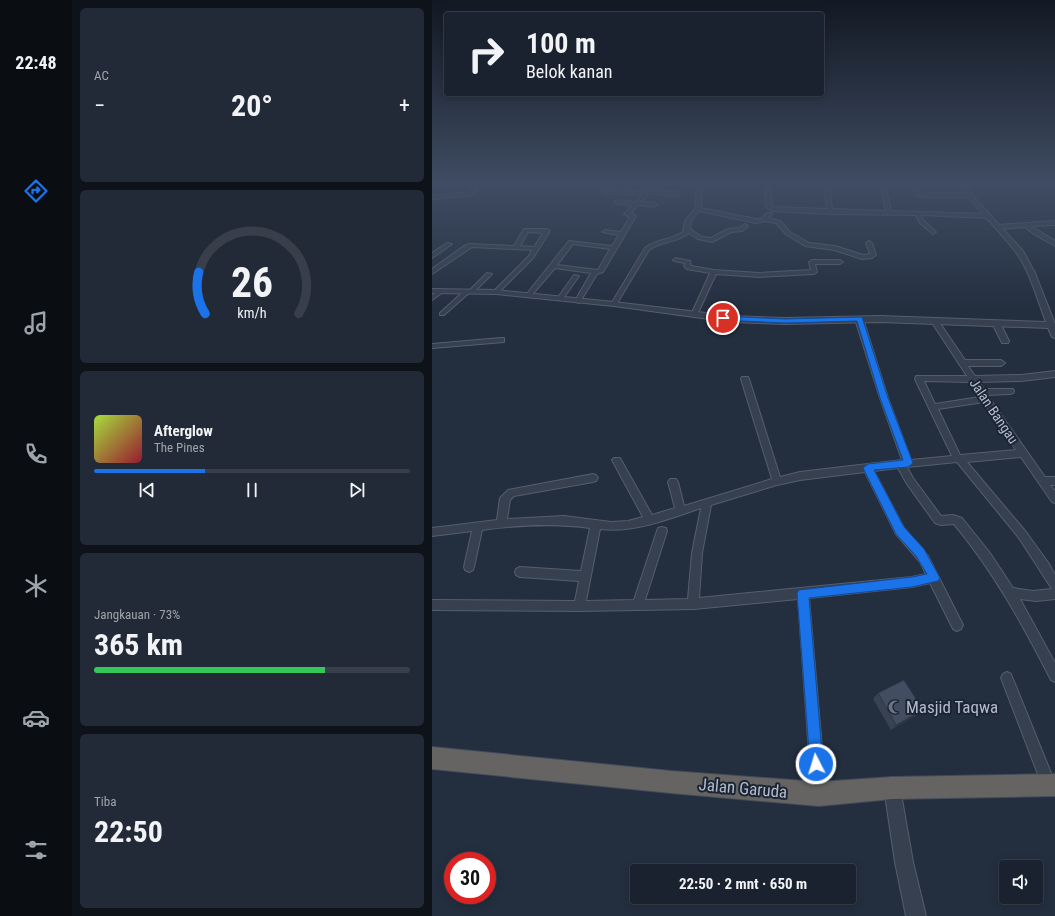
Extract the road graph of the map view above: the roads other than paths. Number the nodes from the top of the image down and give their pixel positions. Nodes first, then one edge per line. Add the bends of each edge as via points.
1 (627, 225) edge
2 (688, 225) edge
3 (780, 225) edge
4 (925, 225) edge
5 (1026, 225) junction
6 (1030, 225) edge
7 (744, 226) dead end
8 (998, 227) joint
9 (687, 230) junction
10 (605, 232) dead end
11 (933, 232) dead end
12 (621, 234) junction
13 (869, 242) dead end
14 (449, 244) dead end
15 (1055, 244) edge
16 (516, 248) junction
17 (613, 248) junction
18 (537, 249) junction
19 (432, 256) edge
20 (676, 260) dead end
21 (840, 262) dead end
22 (554, 266) junction
23 (432, 272) edge
24 (595, 272) junction
25 (714, 272) junction
26 (489, 274) dead end
27 (576, 276) dead end
28 (436, 291) edge
29 (469, 291) junction
30 (496, 292) junction
31 (528, 296) junction
32 (432, 298) edge
33 (560, 299) junction
34 (578, 301) junction
35 (614, 304) junction
36 (442, 314) dead end
37 (694, 315) junction
38 (860, 319) junction
39 (935, 321) junction
40 (996, 323) junction
41 (1053, 325) edge
42 (1055, 335) edge
43 (501, 340) dead end
44 (1005, 341) dead end
45 (432, 346) edge
46 (962, 363) junction
47 (1001, 363) dead end
48 (1055, 374) edge
49 (973, 379) junction
50 (745, 380) dead end
51 (1010, 391) dead end
52 (983, 396) junction
53 (932, 407) junction
54 (1022, 453) junction
55 (958, 458) junction
56 (617, 460) dead end
57 (904, 464) junction
58 (868, 468) junction
59 (593, 478) dead end
60 (777, 481) junction
61 (1043, 481) junction
62 (673, 482) dead end
63 (1055, 482) edge
64 (1055, 499) edge
65 (707, 502) junction
66 (680, 510) junction
67 (650, 520) junction
68 (502, 523) junction
69 (596, 525) junction
70 (478, 526) junction
71 (662, 531) dead end
72 (432, 532) edge
73 (468, 567) dead end
74 (520, 572) dead end
75 (584, 576) junction
76 (934, 578) junction
77 (1055, 585) edge
78 (803, 593) junction
79 (1010, 594) junction
80 (1055, 594) edge
81 (694, 604) junction
82 (432, 605) edge
83 (638, 605) junction
84 (580, 606) junction
85 (957, 625) dead end
86 (1055, 676) edge
87 (1007, 678) dead end
88 (432, 758) edge
89 (1052, 785) edge
90 (892, 788) junction
91 (819, 794) junction
92 (916, 916) edge

1 - 12 street
2 - 9 street
3 - 13 street via 788,233 807,245 835,248 858,257 873,255
4 - 11 street
5 - 6 street
5 - 8 street
5 - 15 street via 1034,234 1046,237
7 - 9 street via 740,230 730,230 712,240 700,238
8 - 41 street via 1022,256
9 - 35 street via 676,239 654,243 646,249
10 - 12 street
12 - 17 street
14 - 19 street
16 - 18 street
16 - 18 street via 526,230 547,231
16 - 23 street via 469,246
17 - 22 street via 571,242
17 - 24 street via 601,270
18 - 30 street
20 - 25 street via 688,262 689,268
21 - 25 street via 812,262 815,275
22 - 24 street
22 - 31 street
24 - 34 street
25 - 37 street
26 - 29 street
27 - 33 street
28 - 29 street
28 - 32 street
29 - 30 street
29 - 36 street
30 - 31 street
31 - 33 street
33 - 34 street
34 - 35 street
35 - 37 street
37 - 38 street via 755,320
38 - 39 street
38 - 57 street
39 - 40 street
39 - 46 street, Jalan Bangau
40 - 41 street
40 - 44 street
41 - 42 street
43 - 45 street
46 - 47 street
46 - 49 street, Jalan Bangau
48 - 49 street
49 - 52 street, Jalan Bangau
49 - 53 street via 920,378
50 - 60 street
51 - 52 street
52 - 53 street
52 - 54 street, Jalan Bangau
53 - 55 street
54 - 55 street
54 - 61 street, Jalan Bangau
55 - 57 street
55 - 77 street via 1026,538
56 - 67 street
57 - 58 street
57 - 79 street via 910,481 938,520 956,519 989,559
58 - 60 street
58 - 76 street via 900,530 920,553
59 - 68 street via 511,493 505,498
60 - 65 street
61 - 63 street
61 - 64 street, Jalan Bangau
62 - 66 street
65 - 66 street
65 - 81 street via 695,562
66 - 67 street
67 - 69 street via 628,525
68 - 69 street via 564,520
68 - 70 street
69 - 75 street
70 - 72 street
70 - 73 street
71 - 83 street
74 - 75 street
75 - 84 street
76 - 78 street
76 - 85 street
78 - 81 street
78 - 91 street
79 - 80 street
79 - 86 street
81 - 83 street
82 - 84 street
83 - 84 street
87 - 89 street
88 - 91 highway, Jalan Garuda
89 - 90 highway, Jalan Garuda
90 - 91 highway, Jalan Garuda
90 - 92 street

